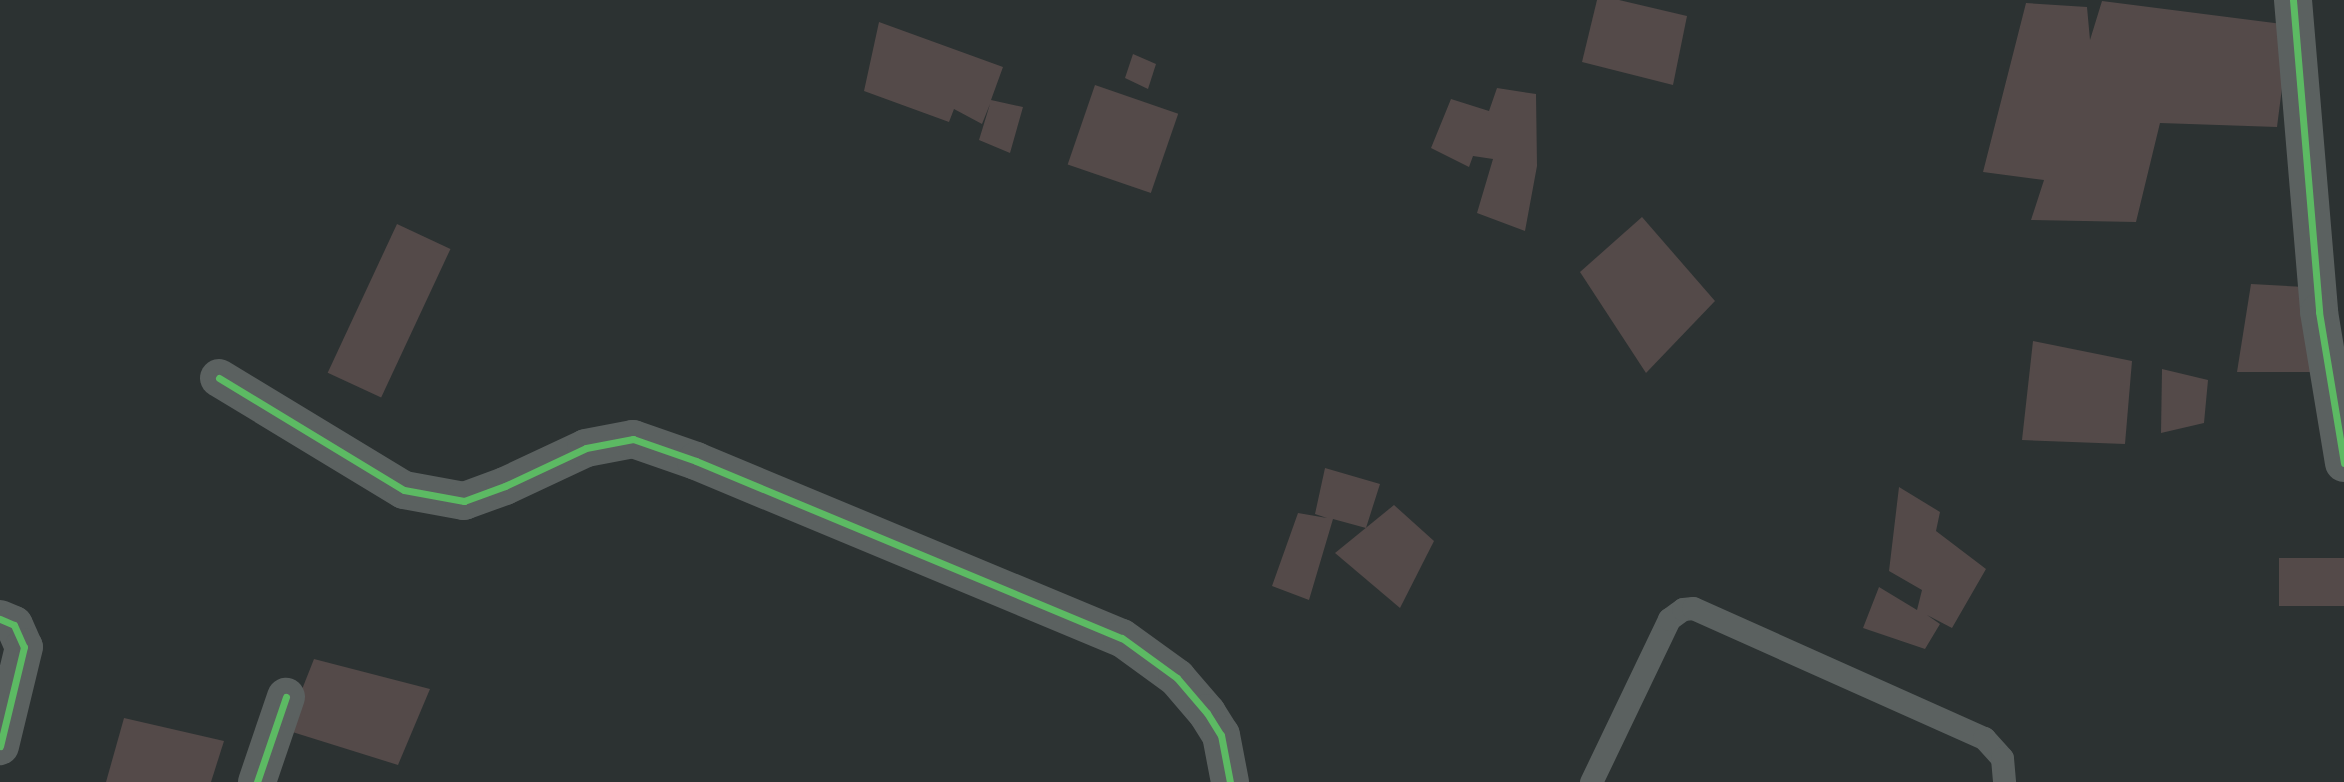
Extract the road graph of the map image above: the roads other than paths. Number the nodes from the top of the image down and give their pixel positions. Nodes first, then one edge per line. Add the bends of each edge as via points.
1 (2293, 0) edge
2 (219, 378) dead end
3 (2344, 463) edge
4 (0, 619) edge
5 (286, 696) dead end
6 (0, 746) edge
7 (257, 782) edge
8 (1230, 782) edge
9 (1591, 782) edge
10 (2004, 782) edge

1 - 3 street via 2319,312
2 - 8 street via 404,490 464,501 586,448 633,439 696,461 1122,638 1177,678 1207,713 1221,735
4 - 6 street via 14,625 24,647
5 - 7 street
9 - 10 lane via 1669,619 1693,608 1984,738 2002,758

